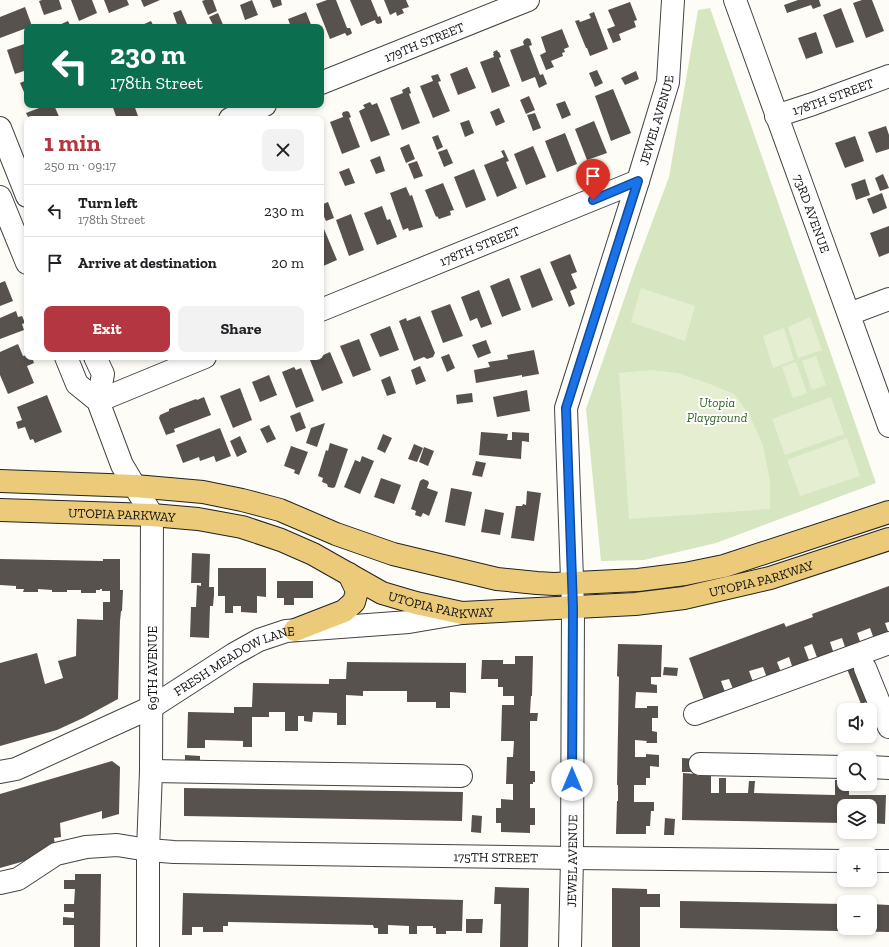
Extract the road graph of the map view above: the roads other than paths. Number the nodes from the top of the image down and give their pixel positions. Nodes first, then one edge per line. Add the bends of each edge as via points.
1 (528, 0) edge
2 (673, 0) edge
3 (735, 0) edge
4 (889, 76) edge
5 (324, 82) edge
6 (258, 108) edge
7 (238, 116) edge
8 (776, 116) junction
9 (0, 128) edge
10 (638, 181) junction
11 (24, 188) edge
12 (24, 201) edge
13 (2, 206) edge
14 (24, 256) edge
15 (889, 299) edge
16 (324, 309) edge
17 (849, 314) junction
18 (67, 360) edge
19 (96, 360) edge
20 (198, 360) edge
21 (98, 401) junction
22 (889, 426) edge
23 (0, 481) edge
24 (135, 486) junction
25 (0, 510) edge
26 (889, 512) edge
27 (152, 515) junction
28 (889, 539) edge
29 (349, 574) junction
30 (572, 582) junction
31 (573, 608) junction
32 (462, 613) junction
33 (295, 630) junction
34 (889, 643) edge
35 (866, 668) dead end
36 (152, 707) junction
37 (695, 714) dead end
38 (889, 727) edge
39 (700, 764) dead end
40 (837, 767) edge
41 (877, 767) edge
42 (889, 768) edge
43 (152, 771) junction
44 (0, 772) edge
45 (461, 776) dead end
46 (148, 850) junction
47 (572, 858) junction
48 (837, 861) edge
49 (877, 861) edge
50 (889, 861) edge
51 (0, 883) edge
52 (148, 947) edge
53 (570, 947) edge

1 - 5 street, 179TH STREET
2 - 10 street, JEWEL AVENUE via 668,82
3 - 8 street, 73RD AVENUE
4 - 8 street, 178TH STREET
6 - 7 street
8 - 17 street, 73RD AVENUE
9 - 11 street
10 - 16 street, 178TH STREET
10 - 30 street, JEWEL AVENUE via 566,408
12 - 13 street
13 - 14 street
15 - 17 street
17 - 22 street, 73RD AVENUE
18 - 21 street via 77,384
19 - 21 street via 103,374
20 - 21 street
21 - 24 street via 122,465
23 - 24 main road, UTOPIA PARKWAY
24 - 27 street
24 - 30 main road, UTOPIA PARKWAY via 203,492 242,500 280,510 336,534 393,554 489,577 554,584
25 - 27 main road, UTOPIA PARKWAY
26 - 30 main road, UTOPIA PARKWAY via 724,566 638,580
27 - 29 main road, UTOPIA PARKWAY via 198,519 242,527 313,554
27 - 36 street, 69TH AVENUE
28 - 31 main road, UTOPIA PARKWAY via 770,578 684,598
29 - 32 main road, UTOPIA PARKWAY via 382,593
29 - 33 main road via 357,591 354,602 344,611
30 - 31 street, JEWEL AVENUE
31 - 32 main road, UTOPIA PARKWAY
31 - 47 street, JEWEL AVENUE
32 - 33 street, FRESH MEADOW LANE via 409,622
33 - 36 street, FRESH MEADOW LANE via 260,640 234,654
34 - 37 street
35 - 38 street
36 - 43 street, 69TH AVENUE
36 - 44 street, FRESH MEADOW LANE via 16,769
39 - 40 street
41 - 42 street
43 - 45 street
43 - 46 street, 69TH AVENUE
46 - 47 street, 175TH STREET
46 - 51 street, 175TH STREET via 117,845 86,847 56,854 18,879
46 - 52 street, 69TH AVENUE
47 - 48 street, 175TH STREET
47 - 53 street, JEWEL AVENUE
49 - 50 street

